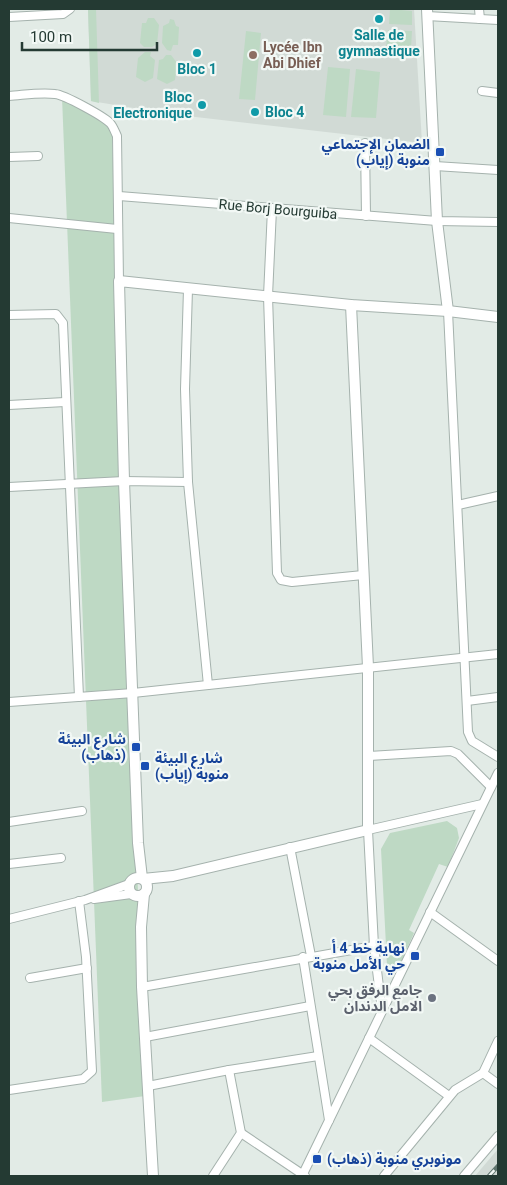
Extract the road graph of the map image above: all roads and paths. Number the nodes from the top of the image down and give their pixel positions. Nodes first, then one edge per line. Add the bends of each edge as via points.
1 (70, 9) edge
2 (479, 9) edge
3 (427, 12) edge
4 (9, 17) edge
5 (480, 19) junction
6 (498, 20) edge
7 (482, 91) dead end
8 (498, 93) edge
9 (9, 96) edge
10 (365, 143) dead end
11 (38, 156) dead end
12 (9, 158) edge
13 (434, 166) junction
14 (498, 170) edge
15 (118, 196) junction
16 (272, 209) junction
17 (366, 216) junction
18 (9, 218) edge
19 (437, 221) junction
20 (498, 222) edge
21 (117, 230) junction
22 (119, 281) junction
23 (188, 289) junction
24 (268, 296) junction
25 (351, 305) junction
26 (448, 311) junction
27 (9, 315) edge
28 (498, 317) edge
29 (65, 402) junction
30 (9, 405) edge
31 (124, 481) junction
32 (188, 482) junction
33 (70, 483) junction
34 (9, 487) edge
35 (498, 496) edge
36 (458, 504) junction
37 (363, 576) junction
38 (498, 654) edge
39 (463, 656) junction
40 (368, 667) junction
41 (208, 685) junction
42 (133, 693) junction
43 (79, 697) junction
44 (498, 697) edge
45 (466, 700) junction
46 (9, 702) edge
47 (369, 756) junction
48 (498, 757) edge
49 (498, 773) edge
50 (490, 787) junction
51 (482, 804) junction
52 (82, 811) dead end
53 (9, 822) edge
54 (368, 830) junction
55 (290, 847) junction
56 (61, 858) dead end
57 (9, 864) edge
58 (138, 887) junction
59 (82, 900) junction
60 (430, 912) junction
61 (9, 919) edge
62 (374, 946) junction
63 (307, 956) junction
64 (498, 960) edge
65 (87, 968) junction
66 (30, 978) dead end
67 (142, 987) junction
68 (310, 1006) junction
69 (382, 1012) junction
70 (145, 1037) junction
71 (369, 1038) junction
72 (498, 1041) edge
73 (318, 1056) junction
74 (229, 1070) junction
75 (483, 1073) junction
76 (498, 1084) edge
77 (148, 1086) junction
78 (9, 1090) edge
79 (448, 1096) junction
80 (329, 1120) junction
81 (241, 1133) junction
82 (498, 1136) edge
83 (153, 1176) edge
84 (213, 1176) edge
85 (303, 1176) edge
86 (384, 1176) edge
87 (464, 1176) edge

1 - 4 street via 63,14
2 - 5 street
3 - 5 street
3 - 13 street
5 - 6 street
7 - 8 street
9 - 15 street via 56,94 69,98 112,125 117,136
10 - 17 street
11 - 12 street
13 - 14 street
13 - 19 street
15 - 16 street, Rue Borj Bourguiba
15 - 21 street
16 - 17 street, Rue Borj Bourguiba
16 - 24 street
17 - 19 street, Rue Borj Bourguiba
18 - 21 street
19 - 20 street, Rue Borj Bourguiba
19 - 26 street
21 - 22 street
22 - 23 street
22 - 31 street
23 - 24 street
23 - 32 street
24 - 25 street
24 - 37 street via 279,578 292,582
25 - 26 street
25 - 37 street
26 - 28 street
26 - 36 street
27 - 29 street via 52,314 61,319
29 - 30 street
29 - 33 street
31 - 32 street
31 - 33 street
31 - 42 street
32 - 41 street
33 - 34 street
33 - 43 street
35 - 36 street
36 - 39 street
37 - 40 street
38 - 39 street
39 - 40 street
39 - 45 street
40 - 41 street
40 - 47 street
41 - 42 street
42 - 43 street
42 - 58 street
43 - 46 street
44 - 45 street
45 - 48 street via 469,737
47 - 50 street via 451,751 458,754
47 - 54 street
49 - 50 street
50 - 51 street
51 - 54 street
51 - 60 street
52 - 53 street
54 - 55 street
54 - 62 street
55 - 58 street
55 - 63 street
56 - 57 street
58 - 59 street
58 - 67 street
59 - 61 street
59 - 65 street
60 - 64 street
60 - 69 street
62 - 63 street
62 - 69 street
63 - 67 street
63 - 68 street
65 - 66 street
65 - 78 street via 92,1071 83,1079
67 - 70 street
68 - 70 street
68 - 73 street
69 - 71 street
70 - 77 street
71 - 79 street
71 - 80 street
72 - 75 street
73 - 74 street
73 - 80 street
74 - 77 street
74 - 81 street
75 - 76 street
75 - 79 street via 463,1083
77 - 83 street
79 - 86 street
80 - 85 street
81 - 84 street
81 - 85 street
82 - 87 street

